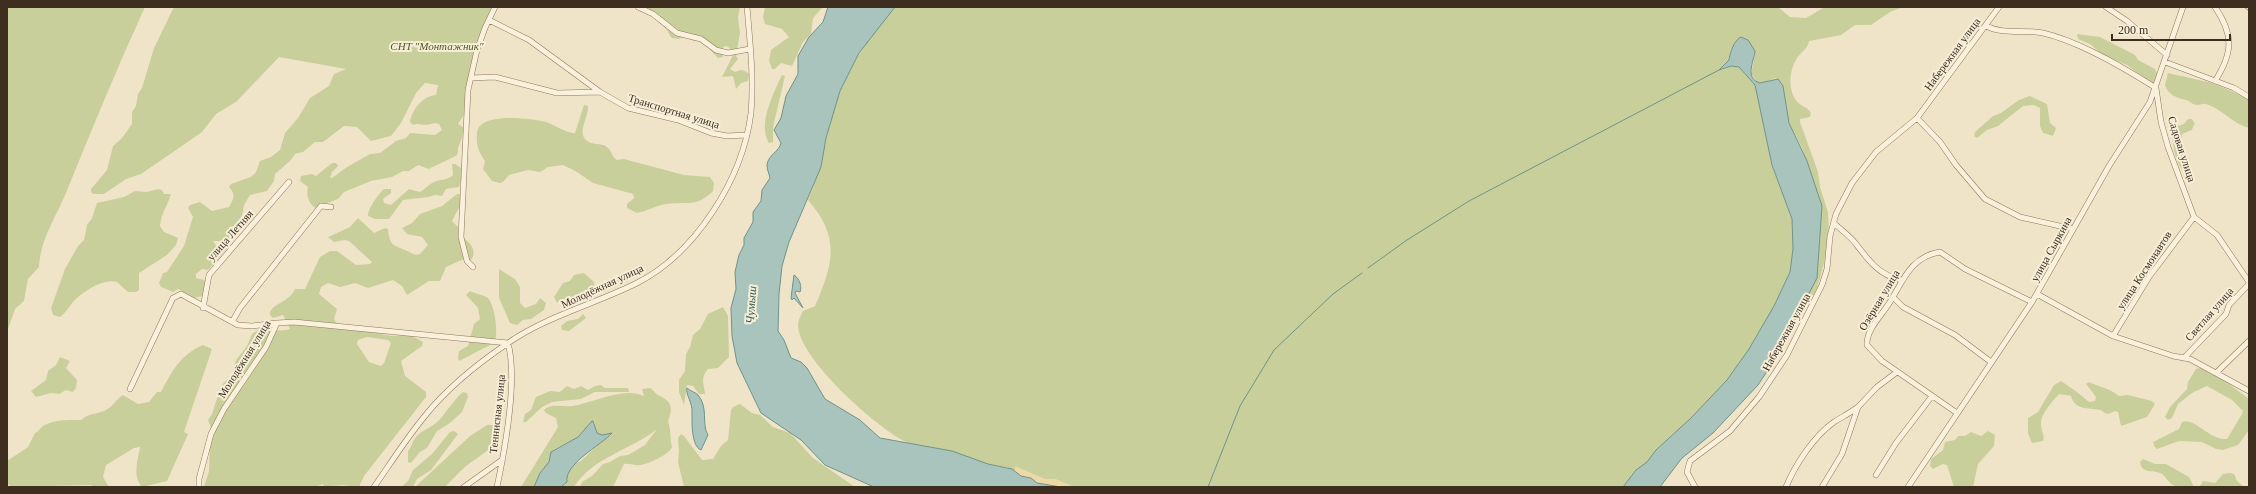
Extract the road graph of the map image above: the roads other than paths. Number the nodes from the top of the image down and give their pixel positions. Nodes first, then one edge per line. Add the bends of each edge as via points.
1 (495, 7) edge
2 (638, 7) edge
3 (748, 7) edge
4 (1999, 7) edge
5 (2106, 7) edge
6 (2183, 7) edge
7 (2215, 7) edge
8 (489, 20) junction
9 (1986, 26) junction
10 (750, 49) junction
11 (2167, 55) junction
12 (2165, 62) junction
13 (471, 78) junction
14 (2215, 81) junction
15 (2156, 88) junction
16 (600, 92) junction
17 (2249, 97) edge
18 (1917, 118) junction
19 (746, 135) junction
20 (289, 182) dead end
21 (331, 207) dead end
22 (2194, 216) junction
23 (1834, 223) junction
24 (2073, 229) junction
25 (473, 267) dead end
26 (1901, 280) junction
27 (2249, 283) edge
28 (2037, 294) junction
29 (1893, 297) junction
30 (2032, 302) junction
31 (204, 308) junction
32 (232, 322) junction
33 (277, 323) junction
34 (2113, 336) junction
35 (2249, 341) edge
36 (508, 343) junction
37 (2184, 358) junction
38 (1991, 362) junction
39 (1897, 372) junction
40 (2216, 373) junction
41 (130, 389) dead end
42 (2249, 391) edge
43 (1932, 396) junction
44 (1858, 408) junction
45 (1957, 413) junction
46 (502, 460) junction
47 (1876, 475) dead end
48 (199, 487) edge
49 (374, 487) edge
50 (464, 487) edge
51 (497, 487) edge
52 (1695, 487) edge
53 (1786, 487) edge
54 (1822, 487) edge
55 (1908, 487) edge

1 - 8 street
2 - 10 street via 653,14 677,33 701,39 716,50 728,54
3 - 10 street, Молодёжная улица
4 - 9 street, Набережная улица
5 - 11 street
6 - 11 street, улица Сыркина
7 - 14 street via 2226,24 2230,45 2222,70
8 - 13 street via 477,50
8 - 16 street, Транспортная улица via 529,40
9 - 15 street via 2005,31 2042,33 2062,39 2126,70
9 - 18 street, Набережная улица
10 - 19 street, Молодёжная улица via 751,111
11 - 12 street, улица Сыркина
12 - 14 street
12 - 15 street, улица Сыркина
13 - 16 street via 495,77 557,93
13 - 25 street via 465,128 461,237 467,261
14 - 17 street
15 - 22 street, Садовая улица via 2168,147
15 - 24 street, улица Сыркина via 2142,116 2109,166
16 - 19 street, Транспортная улица via 628,108 678,120 711,134
18 - 23 street, Набережная улица via 1869,161 1852,183
18 - 24 street via 1985,198 2020,217
19 - 36 street, Молодёжная улица via 735,169 710,214 690,241 670,261 637,282 543,323
20 - 31 street, улица Летняя via 209,275
21 - 32 street via 321,206 240,308
22 - 27 street, Садовая улица via 2217,235
22 - 34 street, улица Космонавтов via 2149,277
23 - 26 street via 1856,244 1875,268
23 - 52 street, Набережная улица via 1825,277 1787,355 1730,431 1690,461 1687,472
24 - 28 street, улица Сыркина
26 - 29 street, Озёрная улица
26 - 30 street, Озёрная улица via 1918,263 1940,252 1965,269
27 - 37 street, Светлая улица via 2229,306 2226,314
28 - 30 street, улица Сыркина
28 - 34 street
29 - 38 street via 1903,307 1955,335
29 - 39 street, Озёрная улица via 1870,332 1866,346
30 - 38 street, улица Сыркина
31 - 32 street
31 - 41 street via 181,294 174,298
32 - 33 street via 252,326
33 - 36 street, Молодёжная улица via 338,325 374,331
33 - 48 street, Молодёжная улица via 266,347 210,434 198,479
34 - 37 street
35 - 40 street
36 - 46 street, Теннисная улица via 512,374
36 - 49 street, Молодёжная улица via 444,395 424,417
37 - 40 street
38 - 45 street, улица Сыркина
39 - 43 street, Озёрная улица
39 - 44 street via 1877,387
40 - 42 street
43 - 45 street, Озёрная улица
43 - 47 street via 1896,443
44 - 53 street via 1826,429 1804,454
44 - 54 street via 1842,454
45 - 55 street, улица Сыркина
46 - 50 street
46 - 51 street, Теннисная улица

